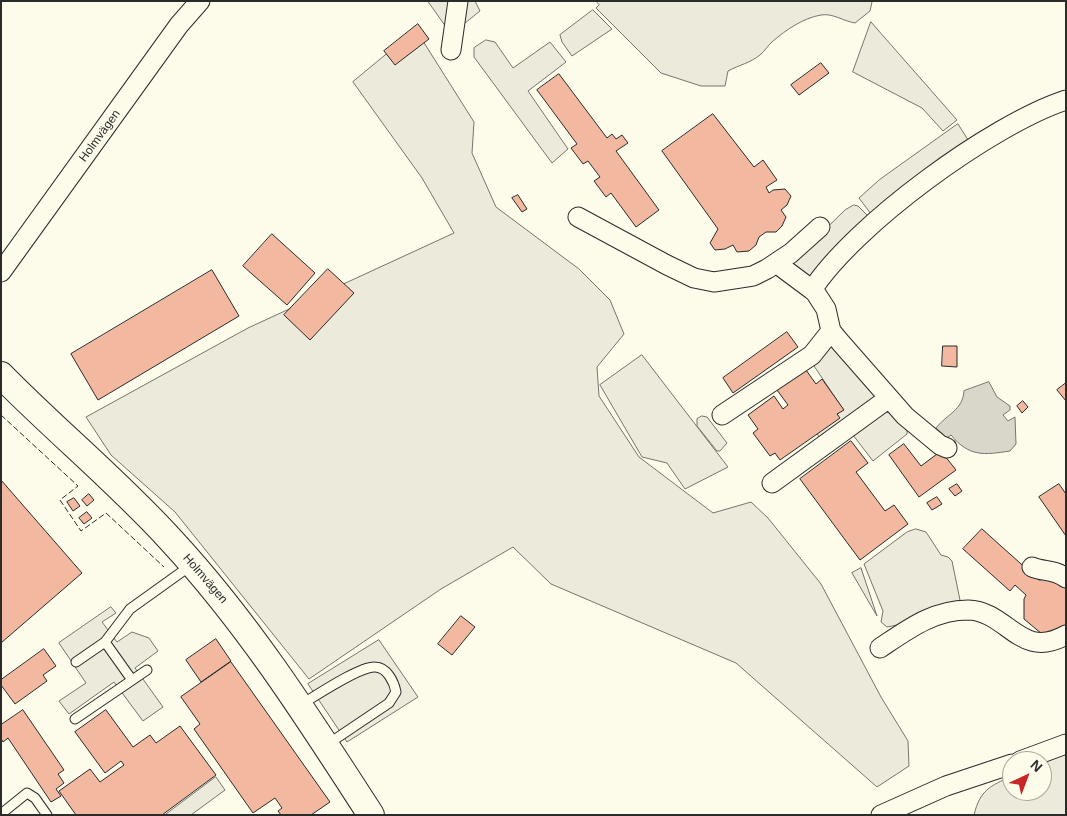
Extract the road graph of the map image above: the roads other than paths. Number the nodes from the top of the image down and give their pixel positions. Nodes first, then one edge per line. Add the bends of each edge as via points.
1 (200, 1) edge
2 (458, 1) edge
3 (451, 50) dead end
4 (1066, 100) edge
5 (578, 217) dead end
6 (820, 227) dead end
7 (776, 263) junction
8 (1, 272) edge
9 (812, 290) junction
10 (831, 331) junction
11 (1, 375) edge
12 (889, 398) junction
13 (722, 415) dead end
14 (947, 448) dead end
15 (772, 483) dead end
16 (192, 565) junction
17 (1032, 567) dead end
18 (1066, 578) edge
19 (1066, 635) edge
20 (104, 642) junction
21 (880, 648) dead end
22 (76, 662) dead end
23 (148, 670) dead end
24 (132, 680) junction
25 (300, 705) junction
26 (75, 719) dead end
27 (1066, 744) edge
28 (326, 745) junction
29 (1047, 751) edge
30 (1002, 767) edge
31 (1, 814) edge
32 (47, 815) edge
33 (371, 815) edge
34 (881, 815) edge

1 - 8 street, Holmvägen via 179,25
2 - 3 street
4 - 9 street via 977,146 905,198 829,266
5 - 7 street via 667,266 700,280 733,281 753,276
6 - 7 street
7 - 9 street
9 - 10 street via 826,309
10 - 12 street
10 - 13 street via 812,355
11 - 16 street, Holmvägen via 119,486
12 - 14 street via 919,429
12 - 15 street
16 - 20 lane via 130,609
16 - 25 street, Holmvägen via 239,620
17 - 18 street via 1056,571
19 - 21 street via 1046,644 1034,644 982,612 968,610 933,616
20 - 22 lane
20 - 24 lane
23 - 24 lane
24 - 26 lane
25 - 28 street, Holmvägen
25 - 28 lane via 364,669 376,666 385,670 396,692 389,703
27 - 29 street
28 - 33 street, Holmvägen
30 - 34 street via 946,786
31 - 32 lane via 27,793 35,798

